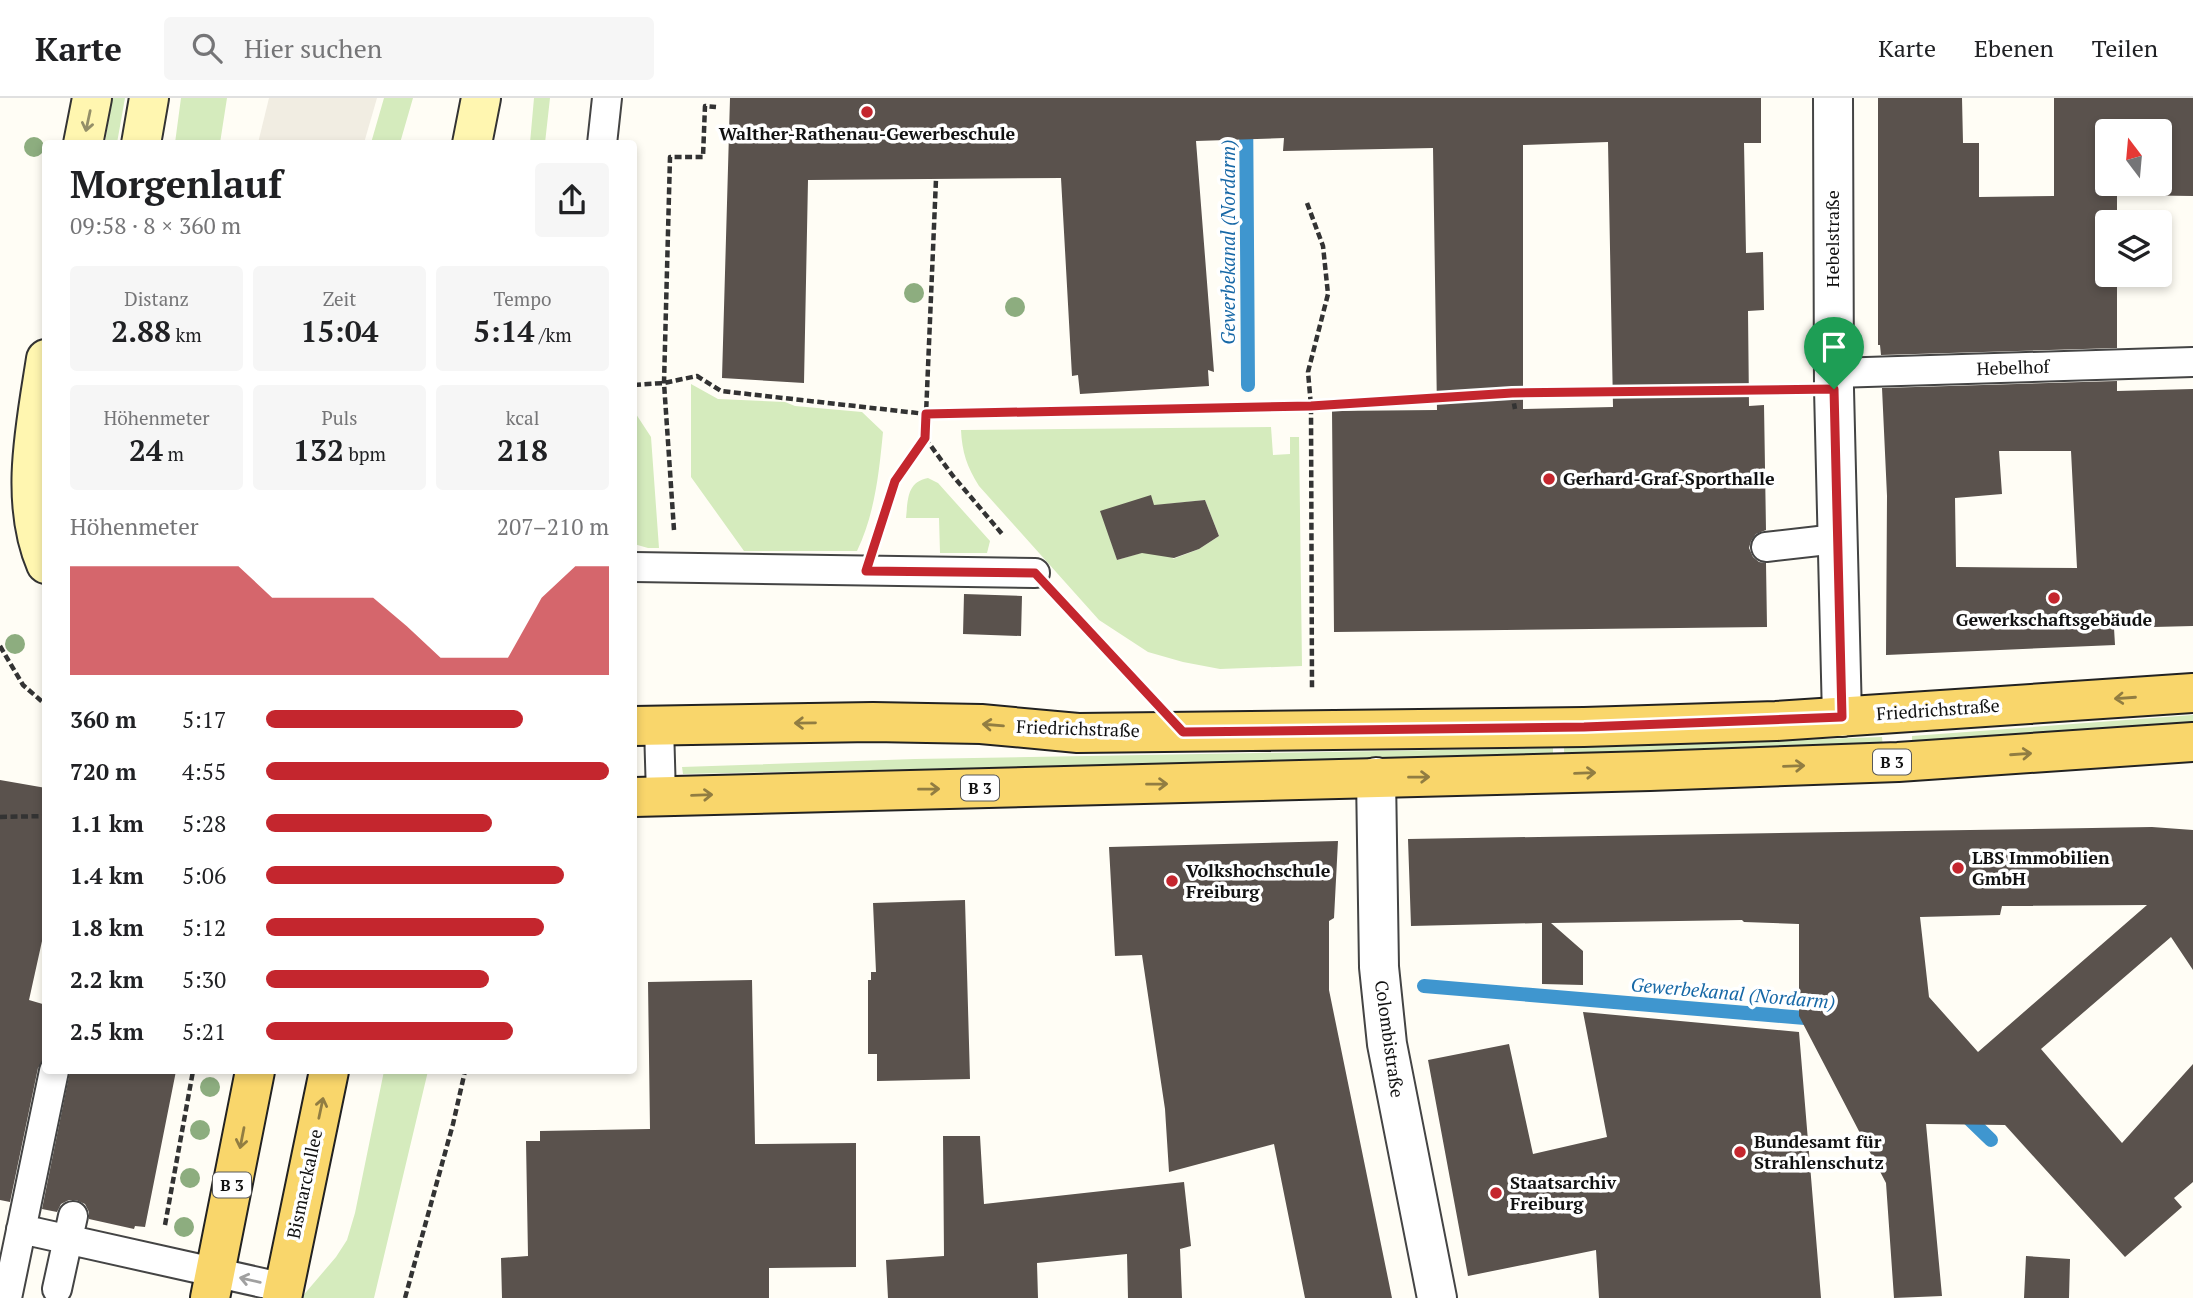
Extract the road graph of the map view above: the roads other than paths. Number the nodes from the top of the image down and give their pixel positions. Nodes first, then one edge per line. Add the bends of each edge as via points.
1 (92, 98) edge
2 (149, 98) edge
3 (481, 98) edge
4 (607, 98) edge
5 (1833, 98) edge
6 (84, 140) edge
7 (142, 140) edge
8 (473, 140) edge
9 (602, 140) edge
10 (2193, 362) edge
11 (1834, 381) junction
12 (42, 382) edge
13 (1836, 539) junction
14 (1766, 547) dead end
15 (42, 555) edge
16 (637, 567) edge
17 (1035, 573) road end
18 (2193, 693) edge
19 (1842, 717) junction
20 (646, 726) edge
21 (2193, 742) edge
22 (1376, 777) junction
23 (647, 797) edge
24 (53, 1074) edge
25 (254, 1074) edge
26 (328, 1074) edge
27 (71, 1228) junction
28 (21, 1229) junction
29 (212, 1285) edge
30 (57, 1289) dead end
31 (284, 1293) edge
32 (7, 1298) edge
33 (1437, 1298) edge

1 -> 6 main road
2 - 7 main road
3 - 8 main road
4 - 9 lane
5 - 11 street, Hebelstraße
10 - 11 lane, Hebelhof
11 - 13 street, Hebelstraße
12 - 15 main road via 31,471
13 - 14 lane
13 - 19 street, Hebelstraße
16 - 17 lane
18 -> 19 main road, Friedrichstraße
19 -> 20 main road, Friedrichstraße via 1312,732 1078,733 981,724 873,722
20 - 23 lane
22 -> 21 main road, B 3 via 1898,762
23 -> 22 main road, B 3
22 - 33 street, Colombistraße via 1379,967 1387,1044
24 - 28 lane
25 -> 29 main road, B 3
31 -> 26 main road, Bismarckallee
27 - 28 lane
27 - 29 lane
27 - 30 lane
28 - 32 lane
31 -> 29 lane

